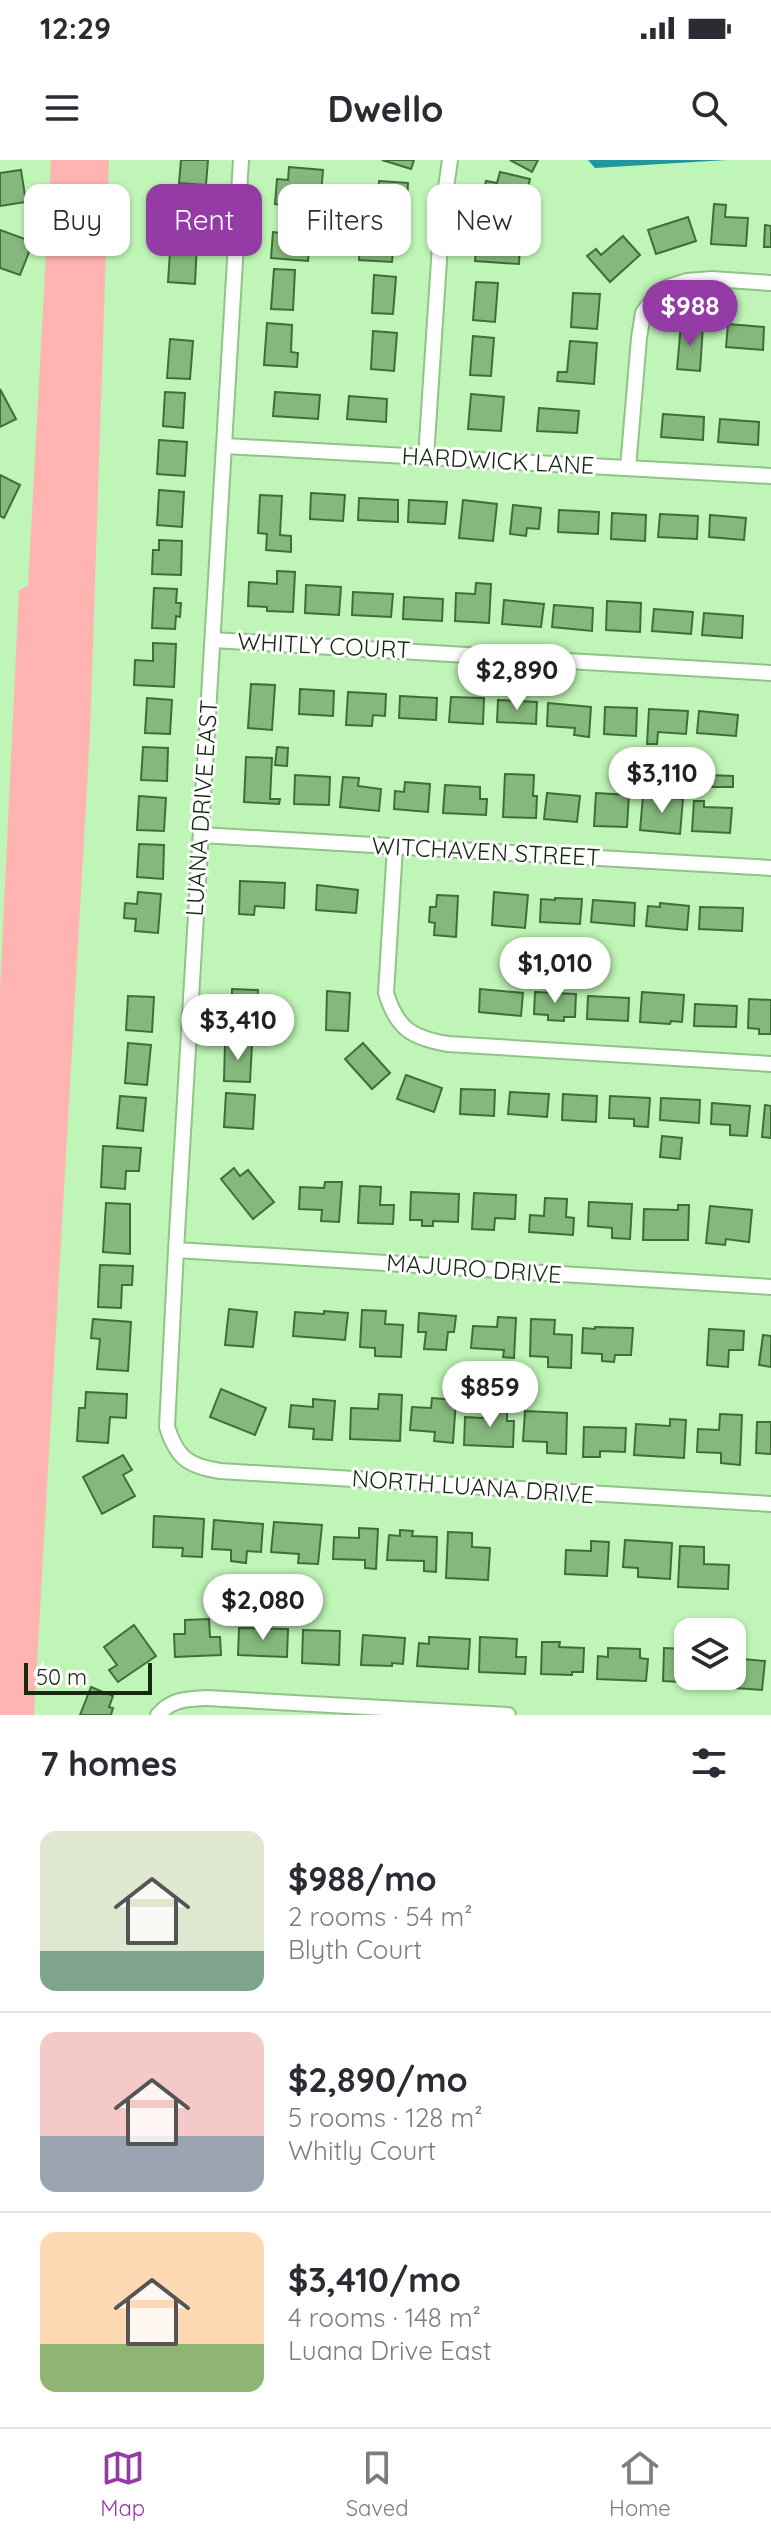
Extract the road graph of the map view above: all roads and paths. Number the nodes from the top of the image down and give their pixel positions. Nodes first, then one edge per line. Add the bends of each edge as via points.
1 (241, 160) edge
2 (450, 160) edge
3 (771, 283) edge
4 (225, 446) junction
5 (426, 457) junction
6 (628, 468) junction
7 (771, 476) edge
8 (213, 640) junction
9 (771, 673) edge
10 (201, 835) junction
11 (395, 847) junction
12 (771, 868) edge
13 (771, 1064) edge
14 (176, 1250) junction
15 (771, 1287) edge
16 (178, 1454) joint
17 (771, 1504) edge
18 (158, 1715) edge
19 (508, 1715) edge

1 - 4 street, LUANA DRIVE EAST
2 - 5 street
3 - 6 street via 687,281 654,298 643,313
4 - 5 street, HARDWICK LANE
4 - 8 street, LUANA DRIVE EAST
5 - 6 street, HARDWICK LANE
6 - 7 street, HARDWICK LANE
8 - 9 street, WHITLY COURT
8 - 10 street, LUANA DRIVE EAST
10 - 11 street, WITCHAVEN STREET
10 - 14 street, LUANA DRIVE EAST
11 - 12 street, WITCHAVEN STREET
11 - 13 street via 386,993 408,1031 426,1040 534,1051
14 - 15 street, MAJURO DRIVE
14 - 16 street, LUANA DRIVE EAST via 167,1427
16 - 17 street, NORTH LUANA DRIVE via 198,1468 220,1471
18 - 19 street via 181,1699 207,1698

